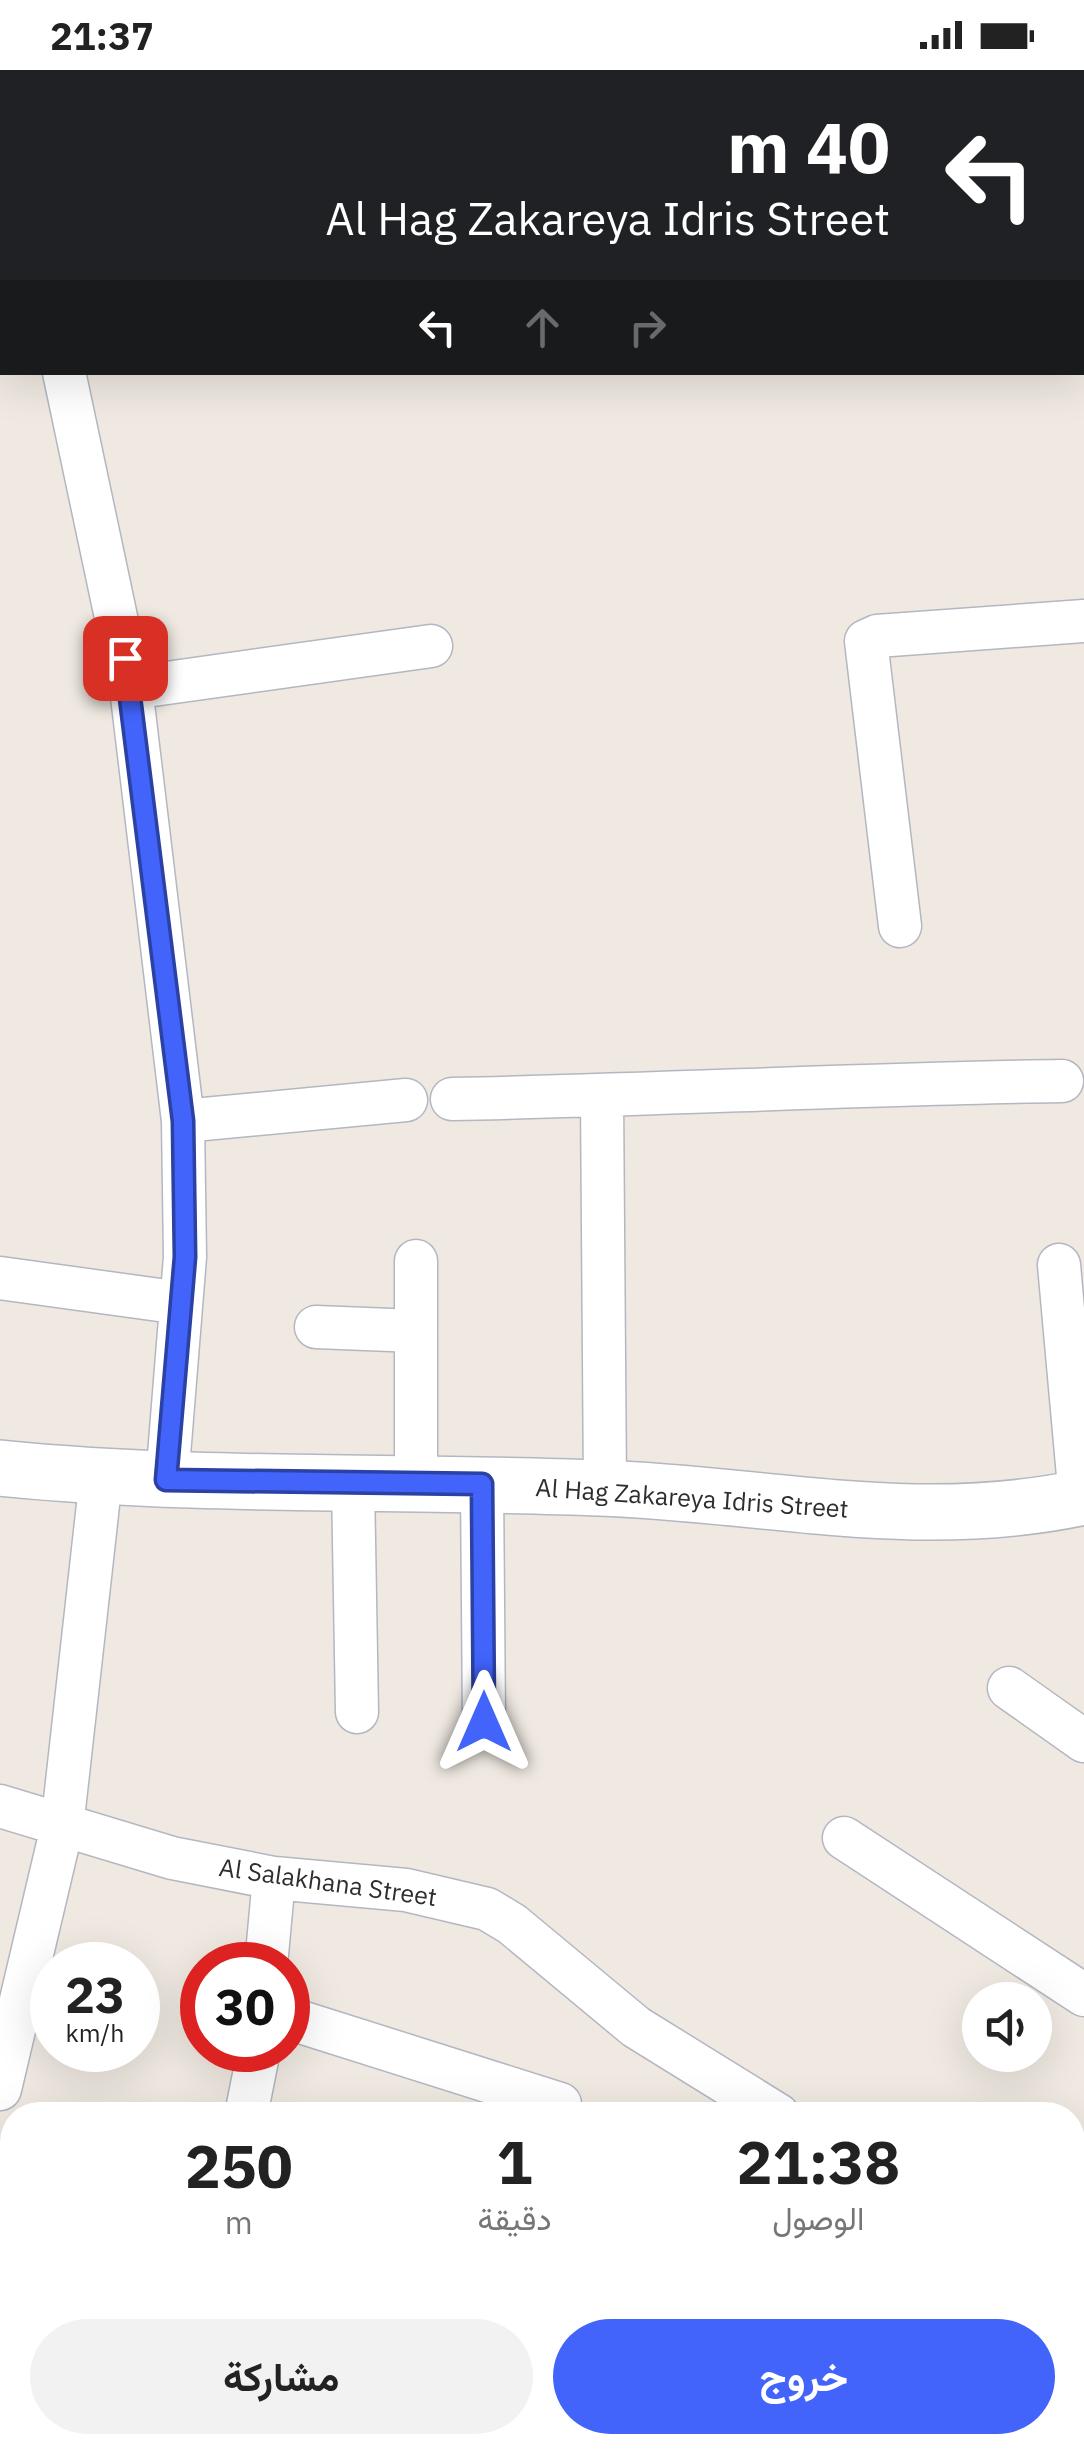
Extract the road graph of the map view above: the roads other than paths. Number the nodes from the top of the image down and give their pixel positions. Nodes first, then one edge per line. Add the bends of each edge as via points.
1 (65, 375) edge
2 (1084, 621) edge
3 (431, 646) dead end
4 (131, 688) junction
5 (900, 926) dead end
6 (1062, 1081) dead end
7 (602, 1097) junction
8 (406, 1100) dead end
9 (452, 1100) dead end
10 (183, 1121) junction
11 (416, 1261) dead end
12 (1058, 1265) dead end
13 (0, 1278) edge
14 (180, 1303) junction
15 (316, 1328) dead end
16 (416, 1331) junction
17 (0, 1468) edge
18 (100, 1478) junction
19 (166, 1480) junction
20 (353, 1483) junction
21 (416, 1484) junction
22 (482, 1484) junction
23 (605, 1488) junction
24 (1082, 1498) edge
25 (1009, 1688) dead end
26 (357, 1712) dead end
27 (484, 1722) dead end
28 (1084, 1740) edge
29 (0, 1806) edge
30 (62, 1827) junction
31 (844, 1838) dead end
32 (274, 1878) junction
33 (268, 1942) edge
34 (1084, 1996) edge
35 (310, 2025) edge
36 (255, 2072) edge
37 (0, 2089) edge
38 (249, 2102) edge
39 (554, 2102) edge
40 (757, 2102) edge

1 - 4 street
2 - 5 street via 866,641
3 - 4 street
4 - 10 street
6 - 7 street via 828,1084
7 - 9 street
7 - 23 street
8 - 10 street
10 - 14 street
11 - 16 street
12 - 24 street
13 - 14 street
14 - 19 street
15 - 16 street
16 - 21 street
17 - 18 street, Al Hag Zakareya Idris Street
18 - 19 street, Al Hag Zakareya Idris Street
18 - 30 street
19 - 20 street, Al Hag Zakareya Idris Street
20 - 21 street, Al Hag Zakareya Idris Street
20 - 26 street
21 - 22 street, Al Hag Zakareya Idris Street
22 - 23 street, Al Hag Zakareya Idris Street
22 - 27 street
23 - 24 street, Al Hag Zakareya Idris Street via 920,1515
25 - 28 street
29 - 30 street, Al Salakhana Street
30 - 32 street, Al Salakhana Street
30 - 37 street
31 - 34 street
32 - 33 street
32 - 40 street, Al Salakhana Street via 406,1890 488,1909 636,2026
35 - 39 street
36 - 38 street

